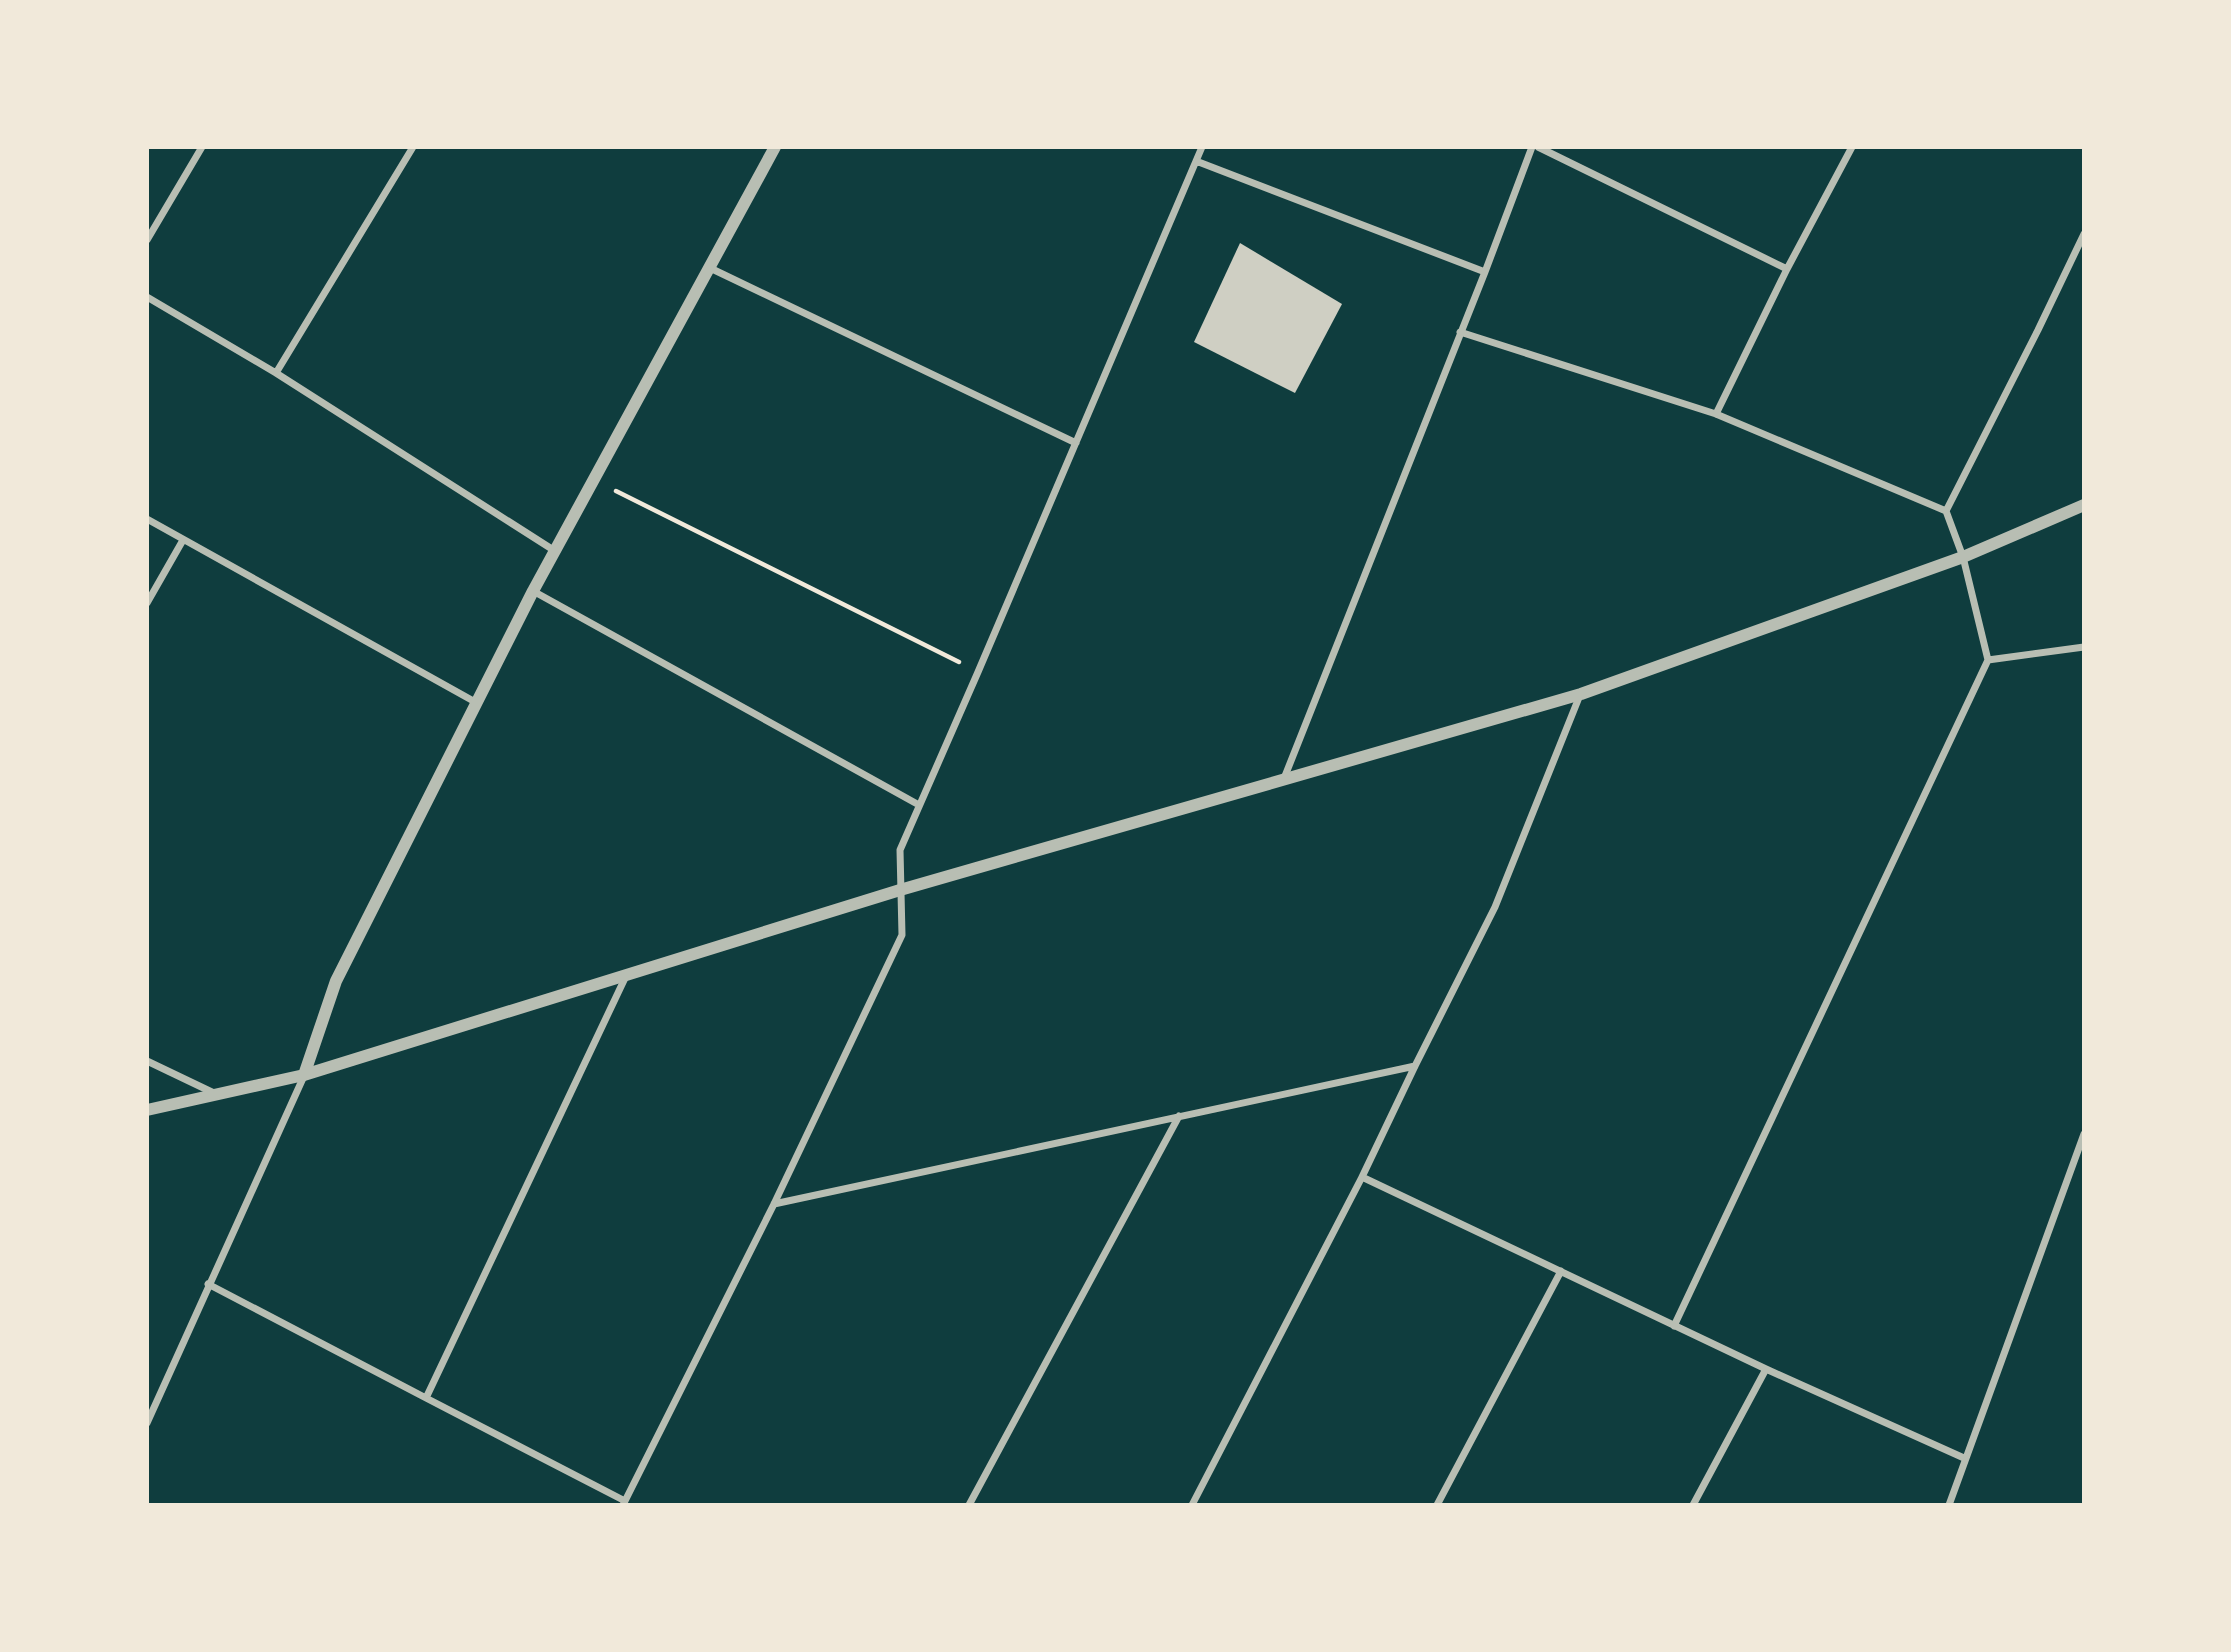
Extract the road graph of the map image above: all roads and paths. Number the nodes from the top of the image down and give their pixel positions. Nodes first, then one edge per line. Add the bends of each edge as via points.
1 (202, 147) edge
2 (413, 147) edge
3 (775, 147) edge
4 (1202, 147) edge
5 (1532, 147) edge
6 (1538, 147) edge
7 (1852, 147) edge
8 (1196, 161) junction
9 (2084, 234) edge
10 (147, 240) edge
11 (710, 268) junction
12 (1787, 269) junction
13 (1485, 272) junction
14 (147, 298) edge
15 (1460, 332) junction
16 (276, 373) junction
17 (1716, 414) junction
18 (1076, 443) junction
19 (593, 480) junction
20 (2084, 505) edge
21 (1946, 511) junction
22 (147, 519) edge
23 (183, 540) junction
24 (555, 551) junction
25 (1963, 557) junction
26 (533, 591) junction
27 (147, 603) edge
28 (2084, 647) edge
29 (1988, 660) junction
30 (978, 672) junction
31 (1581, 694) junction
32 (477, 704) junction
33 (1283, 781) junction
34 (919, 805) junction
35 (901, 890) junction
36 (626, 976) junction
37 (147, 1061) edge
38 (1415, 1066) junction
39 (304, 1075) junction
40 (217, 1095) junction
41 (147, 1110) edge
42 (1179, 1116) junction
43 (2084, 1134) edge
44 (1362, 1177) junction
45 (774, 1204) junction
46 (1561, 1271) junction
47 (208, 1284) junction
48 (1674, 1326) junction
49 (1766, 1369) junction
50 (426, 1398) junction
51 (147, 1423) edge
52 (1964, 1458) junction
53 (624, 1503) edge
54 (969, 1505) edge
55 (1192, 1505) edge
56 (1437, 1505) edge
57 (1693, 1505) edge
58 (1948, 1505) edge

1 - 10 street
2 - 16 street
3 - 11 street
4 - 8 street
5 - 13 street
6 - 12 street
7 - 12 street
8 - 13 street
8 - 18 street
9 - 21 street
11 - 18 street
11 - 19 street
12 - 17 street
13 - 15 street
14 - 16 street
15 - 17 street
15 - 33 street
16 - 24 street
17 - 21 street
18 - 30 street
19 - 24 street
19 - 30 path
20 - 25 street
21 - 25 street
22 - 23 street
23 - 27 street
23 - 32 street
24 - 26 street
25 - 29 street
25 - 31 street
26 - 32 street
26 - 34 street
28 - 29 street
29 - 48 street
30 - 34 street
31 - 33 street
31 - 38 street via 1495,907
32 - 39 street via 336,981
33 - 35 street
34 - 35 street via 900,850
35 - 36 street
35 - 45 street via 902,935
36 - 39 street
36 - 50 street
37 - 40 street
38 - 42 street
38 - 44 street
39 - 40 street
39 - 47 street
40 - 41 street
42 - 45 street
42 - 54 street
43 - 52 street
44 - 46 street
44 - 55 street
45 - 53 street
46 - 48 street
46 - 56 street
47 - 50 street
47 - 51 street
48 - 49 street
49 - 52 street
49 - 57 street
50 - 53 street
52 - 58 street

